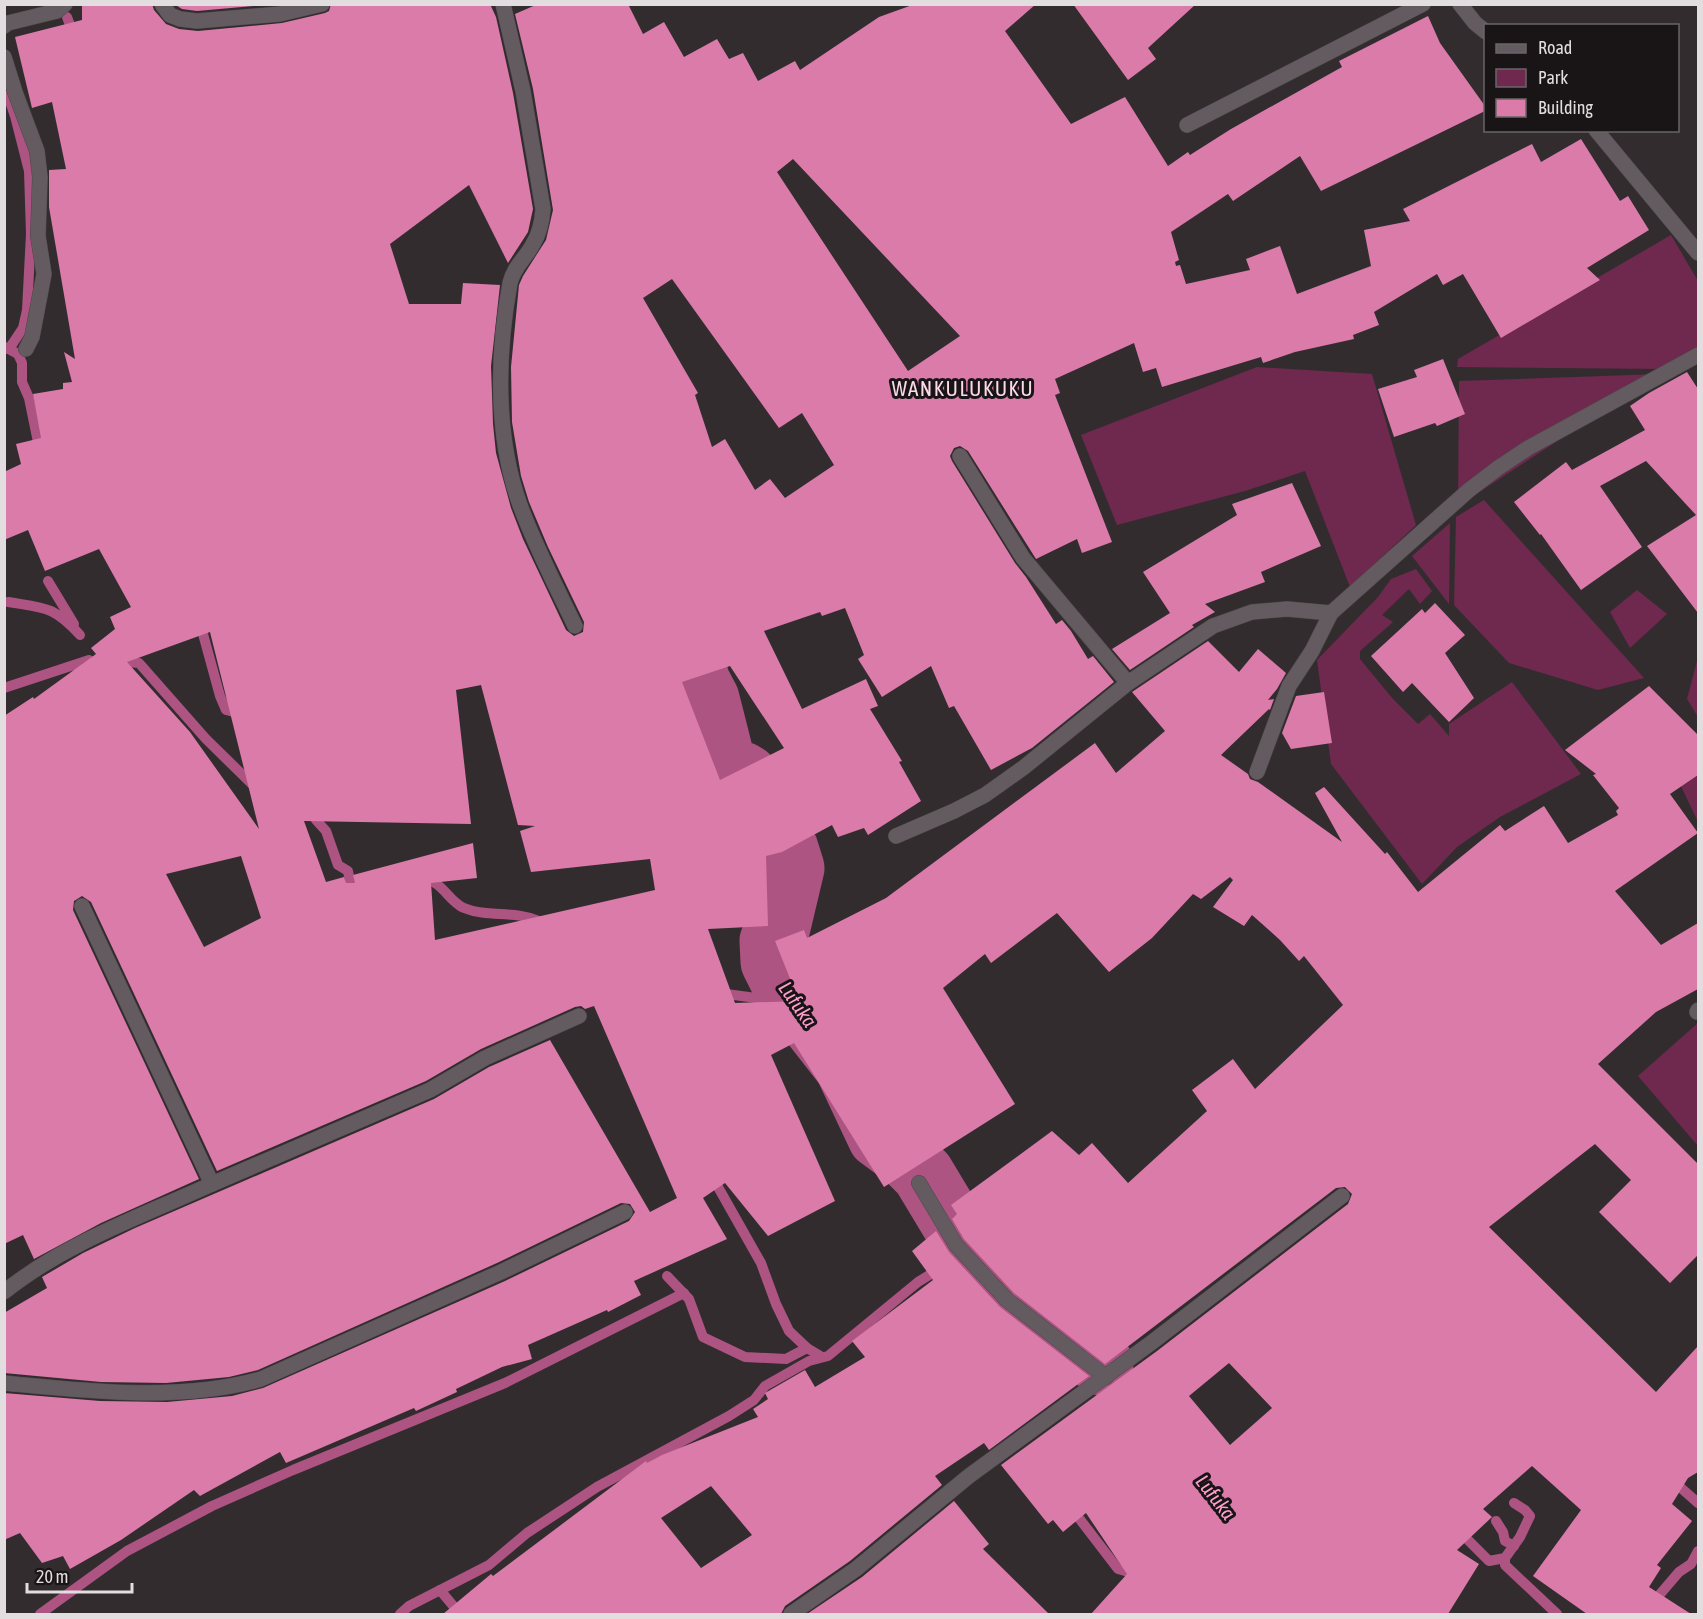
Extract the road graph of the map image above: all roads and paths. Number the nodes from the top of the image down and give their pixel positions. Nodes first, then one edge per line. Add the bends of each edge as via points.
1 (65, 4) edge
2 (162, 4) edge
3 (322, 4) edge
4 (503, 4) edge
5 (1424, 4) edge
6 (1460, 4) edge
7 (4, 26) edge
8 (1484, 31) edge
9 (4, 57) edge
10 (1187, 125) dead end
11 (1598, 132) edge
12 (1698, 254) edge
13 (26, 349) dead end
14 (1698, 355) edge
15 (960, 456) dead end
16 (1331, 614) junction
17 (575, 626) dead end
18 (1128, 683) junction
19 (1257, 772) dead end
20 (896, 836) dead end
21 (82, 906) dead end
22 (579, 1016) dead end
23 (918, 1183) dead end
24 (212, 1184) junction
25 (1342, 1196) dead end
26 (625, 1212) dead end
27 (4, 1292) edge
28 (1106, 1377) junction
29 (4, 1383) edge
30 (791, 1614) edge

1 - 7 street via 57,11
2 - 3 street via 180,20 197,21 280,14
4 - 17 street via 543,209 541,229 533,246 512,274 501,362 502,418 519,503
5 - 10 street
6 - 8 street
9 - 13 street via 37,152 40,177 38,236 44,274 32,337
11 - 12 street
14 - 16 street via 1498,468
15 - 18 street via 1023,558
16 - 18 street via 1287,609 1252,612 1213,626
16 - 19 street via 1289,686
18 - 20 street via 985,795
21 - 24 street
22 - 24 street via 485,1058 429,1090
23 - 28 street via 956,1245 1006,1300
24 - 27 street via 62,1253
25 - 28 street
26 - 29 street via 261,1379 228,1388 166,1391
28 - 30 street via 969,1476 856,1569

